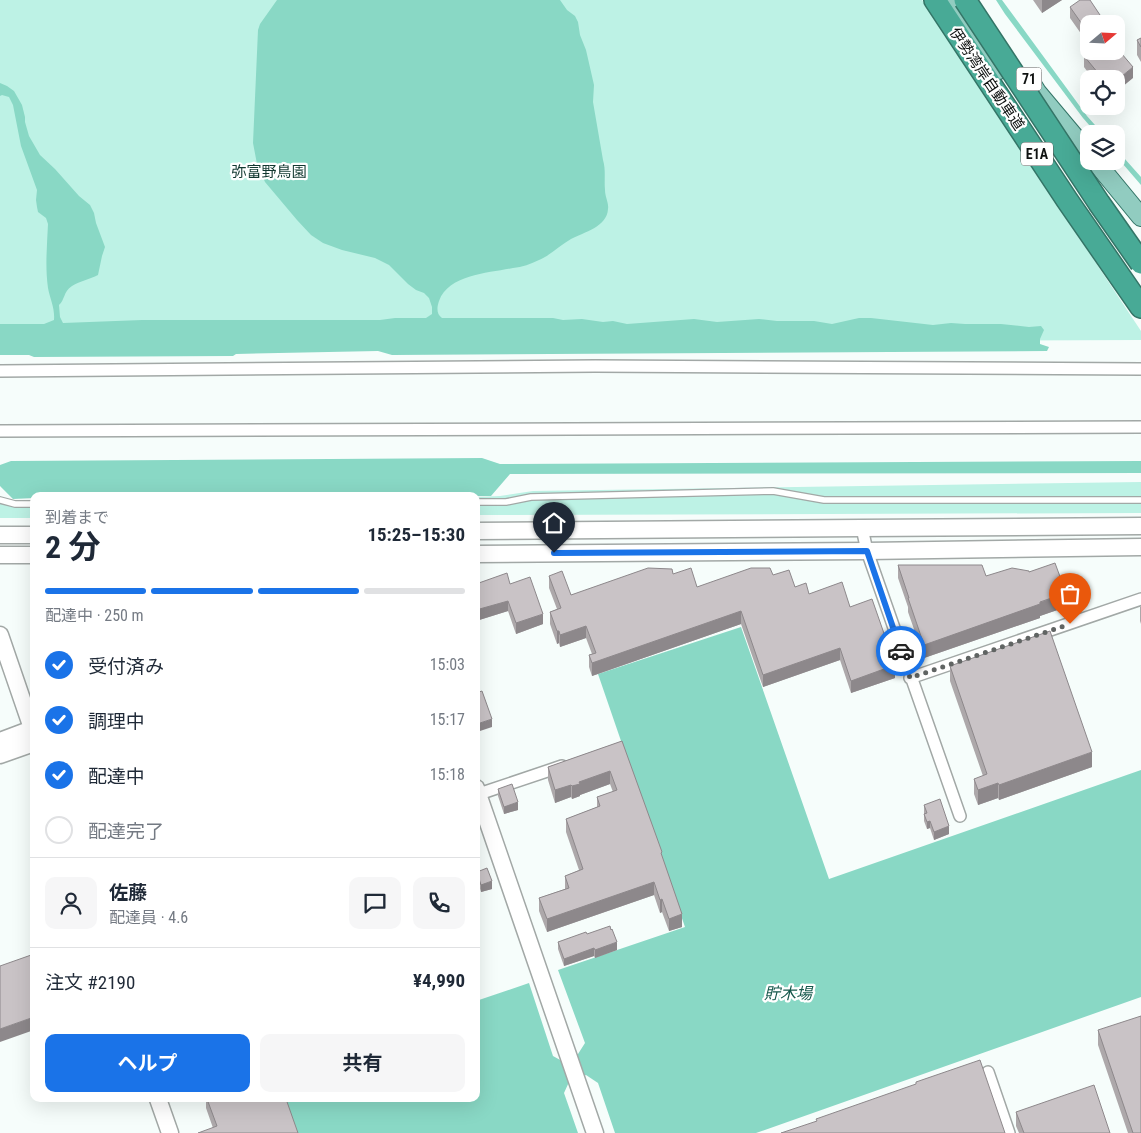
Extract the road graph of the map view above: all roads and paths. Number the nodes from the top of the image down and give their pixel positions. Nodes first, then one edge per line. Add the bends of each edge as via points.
1 (936, 0) edge
2 (950, 0) edge
3 (965, 0) edge
4 (975, 0) edge
5 (1080, 143) edge
6 (1102, 170) edge
7 (1141, 217) edge
8 (1141, 252) edge
9 (1141, 263) edge
10 (1141, 307) edge
11 (1141, 369) edge
12 (0, 371) edge
13 (1141, 427) edge
14 (0, 431) edge
15 (0, 500) edge
16 (1141, 500) edge
17 (480, 502) edge
18 (30, 504) edge
19 (1141, 526) edge
20 (862, 528) junction
21 (480, 531) edge
22 (0, 535) edge
23 (30, 535) edge
24 (1141, 547) edge
25 (867, 551) junction
26 (480, 554) edge
27 (0, 555) edge
28 (30, 555) edge
29 (1141, 599) edge
30 (0, 635) edge
31 (910, 678) junction
32 (30, 726) edge
33 (30, 735) edge
34 (30, 737) edge
35 (0, 740) edge
36 (0, 754) edge
37 (568, 764) edge
38 (480, 792) edge
39 (480, 802) edge
40 (960, 816) dead end
41 (988, 1072) dead end
42 (159, 1102) edge
43 (170, 1133) edge
44 (595, 1133) edge
45 (1010, 1133) edge

1 - 10 highway, 伊勢湾岸自動車道 / E1A
2 - 8 main road, 71 via 1023,104
3 - 9 highway, 伊勢湾岸自動車道 / E1A, bridge
4 - 5 main road, 71 via 1037,92
6 - 7 main road
11 - 12 street via 595,366
13 - 14 street
15 - 18 lane
16 - 17 lane via 824,500 773,491 531,497 506,502
19 - 20 street
20 - 21 street
20 - 25 street
22 - 23 street
24 - 25 street
25 - 26 street
25 - 31 street
27 - 28 street
29 - 31 street
30 - 32 street
31 - 40 street
33 - 35 street
34 - 36 street
37 - 38 street
39 - 44 street
41 - 45 street
42 - 43 street

